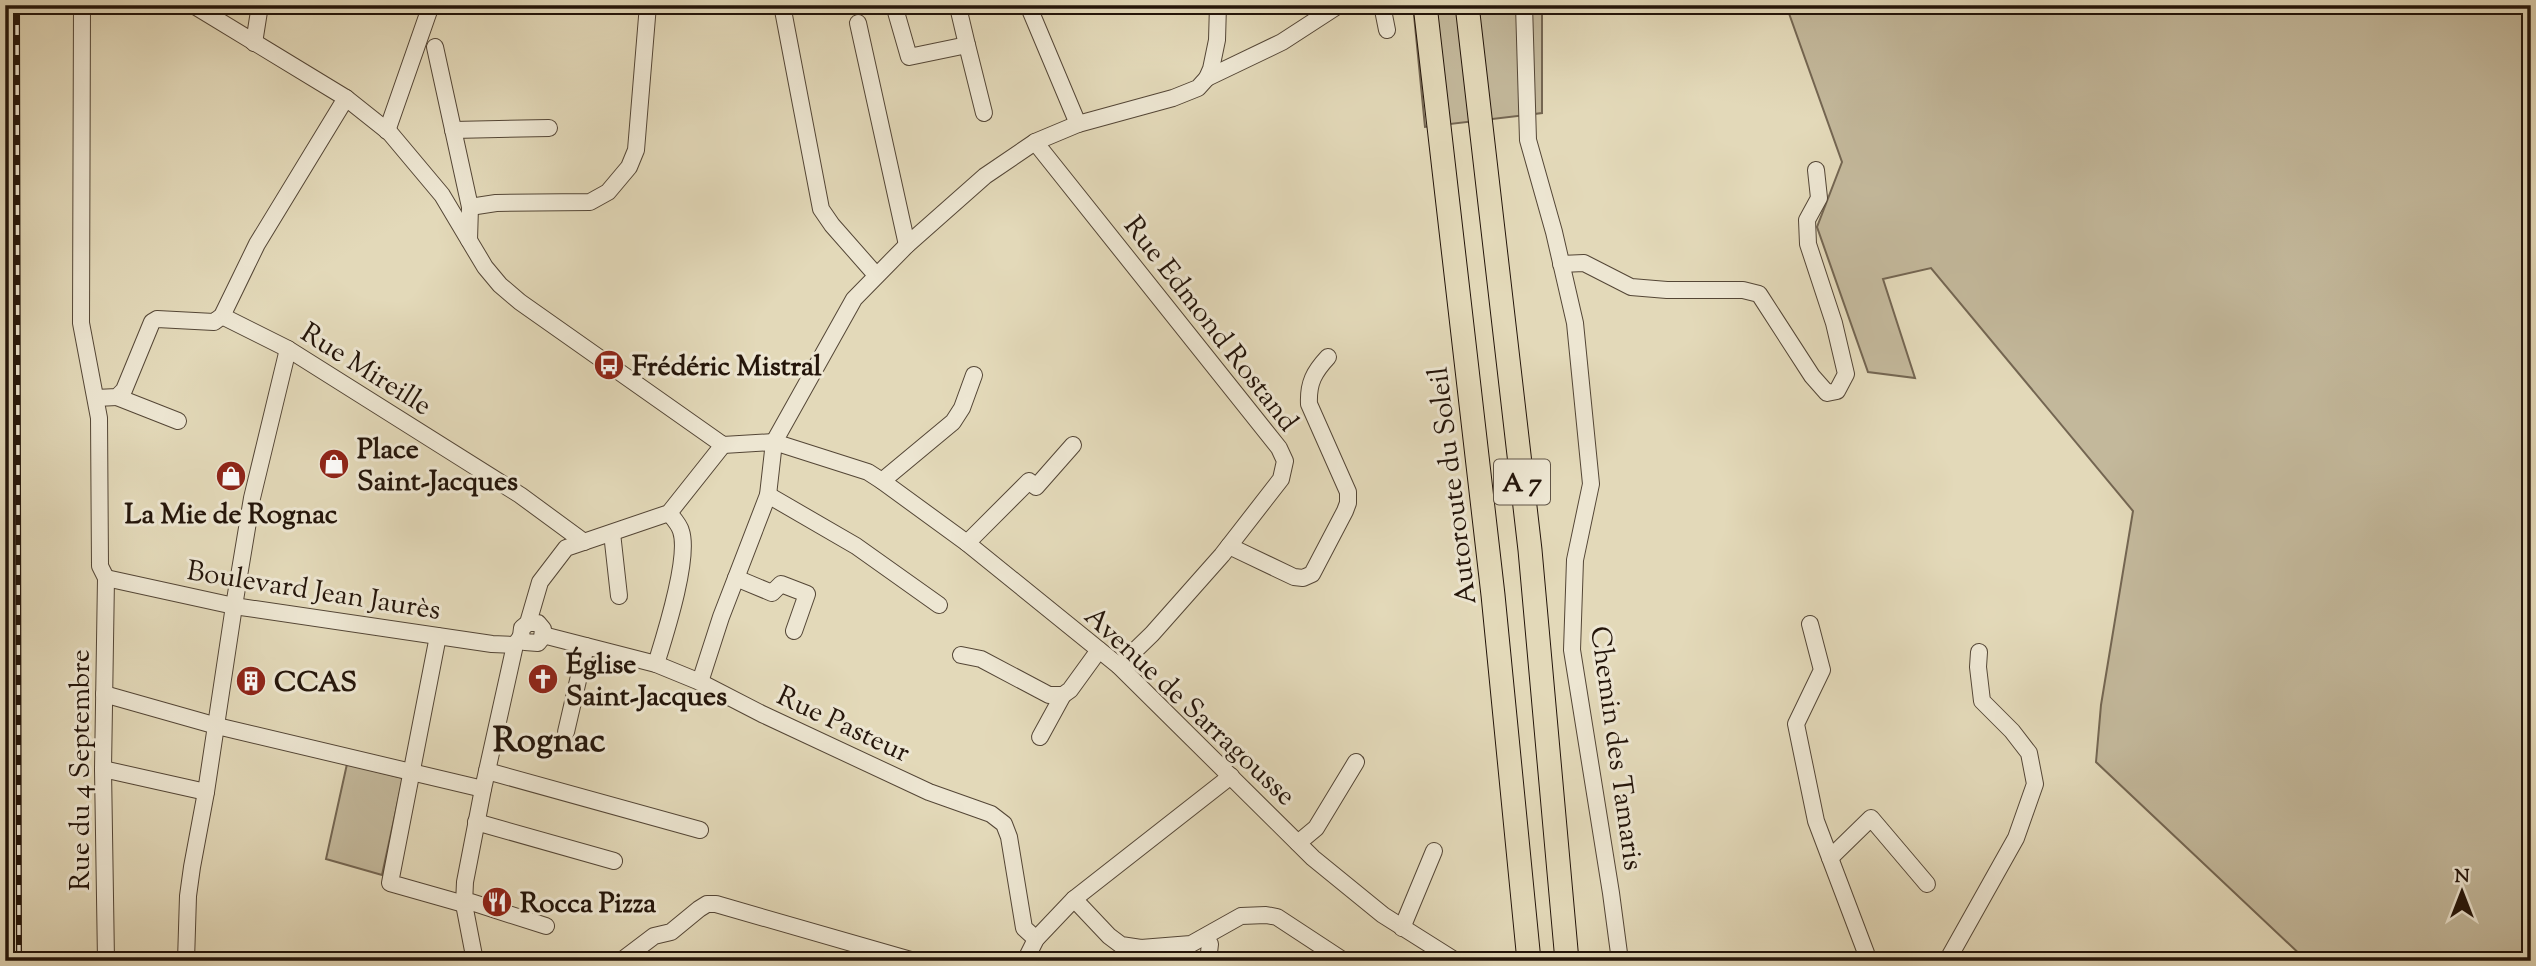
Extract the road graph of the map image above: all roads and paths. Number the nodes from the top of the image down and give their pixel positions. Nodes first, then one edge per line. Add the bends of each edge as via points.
1 (82, 5) edge
2 (193, 5) edge
3 (260, 5) edge
4 (431, 5) edge
5 (648, 5) edge
6 (782, 5) edge
7 (894, 5) edge
8 (1028, 5) edge
9 (1218, 5) edge
10 (1339, 5) edge
11 (1382, 5) edge
12 (1425, 5) edge
13 (1467, 5) edge
14 (1524, 5) edge
15 (958, 8) dead end
16 (858, 23) dead end
17 (1387, 30) dead end
18 (254, 43) junction
19 (967, 46) junction
20 (435, 47) dead end
21 (1207, 78) junction
22 (346, 98) junction
23 (984, 113) dead end
24 (1078, 124) junction
25 (549, 128) dead end
26 (453, 130) junction
27 (387, 131) junction
28 (1035, 142) junction
29 (1816, 170) dead end
30 (470, 207) junction
31 (469, 240) junction
32 (907, 245) junction
33 (1561, 264) junction
34 (876, 275) junction
35 (222, 316) junction
36 (288, 349) junction
37 (1328, 356) dead end
38 (974, 375) dead end
39 (117, 397) junction
40 (96, 398) junction
41 (178, 421) dead end
42 (774, 442) junction
43 (723, 445) junction
44 (1073, 445) dead end
45 (882, 481) junction
46 (768, 495) junction
47 (669, 513) junction
48 (612, 533) junction
49 (584, 542) junction
50 (967, 542) junction
51 (1229, 547) junction
52 (106, 578) junction
53 (736, 578) junction
54 (619, 596) dead end
55 (939, 605) dead end
56 (234, 606) junction
57 (1810, 624) dead end
58 (794, 631) dead end
59 (521, 635) junction
60 (543, 635) joint
61 (438, 636) junction
62 (586, 646) junction
63 (1100, 650) junction
64 (1979, 652) dead end
65 (961, 655) dead end
66 (656, 664) junction
67 (1119, 666) junction
68 (699, 682) junction
69 (104, 694) junction
70 (1063, 695) junction
71 (217, 726) junction
72 (566, 732) dead end
73 (1040, 737) dead end
74 (1356, 762) dead end
75 (103, 769) junction
76 (487, 771) junction
77 (413, 774) junction
78 (1231, 776) junction
79 (483, 789) junction
80 (206, 792) junction
81 (476, 822) junction
82 (699, 830) dead end
83 (1298, 843) junction
84 (1434, 851) dead end
85 (1830, 858) junction
86 (614, 861) dead end
87 (1927, 884) dead end
88 (1074, 899) junction
89 (464, 904) junction
90 (546, 926) dead end
91 (1402, 928) junction
92 (1036, 939) junction
93 (1452, 960) edge
94 (106, 961) edge
95 (186, 961) edge
96 (474, 961) edge
97 (621, 961) edge
98 (914, 961) edge
99 (1024, 961) edge
100 (1344, 961) edge
101 (1529, 961) edge
102 (1567, 961) edge
103 (1620, 961) edge
104 (1866, 961) edge
105 (1947, 961) edge

1 - 40 street, Rue du 4 Septembre via 81,323
2 - 18 street
3 - 18 street
4 - 27 street
5 - 30 street via 636,150 629,167 608,192 590,202
6 - 34 street via 821,209
7 - 19 street via 909,57
8 - 24 street
9 - 21 street via 1217,40
10 - 21 street via 1282,42
11 - 17 street
12 - 101 highway, Autoroute du Soleil / A 7 via 1493,595
13 - 102 highway, A 7 via 1530,550
14 - 33 street, Chemin des Tamaris via 1528,140
15 - 19 street
16 - 32 street
18 - 22 street
19 - 23 street
20 - 26 street
21 - 24 street via 1198,88 1173,98
22 - 27 street
22 - 35 street via 257,244
24 - 28 street
25 - 26 street
26 - 30 street
27 - 31 street via 442,195
28 - 32 street via 985,176
28 - 51 street, Rue Edmond Rostand via 1285,461 1281,479
29 - 33 street via 1819,198 1807,220 1808,244 1846,374 1837,391 1827,393 1812,376 1759,294 1631,287 1584,263
30 - 31 street
31 - 43 street via 485,267 520,302
32 - 34 street
33 - 103 street, Chemin des Tamaris via 1575,323 1591,484 1575,560 1572,650
34 - 42 street via 855,299
35 - 36 street, Rue Mireille
35 - 39 street via 214,322 157,318
36 - 49 street, Rue Mireille via 520,495
36 - 56 street via 252,498
37 - 51 street via 1313,373 1309,404 1348,492 1348,503 1320,559 1312,574 1294,577
38 - 45 street via 953,422
39 - 40 street
39 - 41 street
40 - 52 street, Rue du 4 Septembre via 100,566
42 - 43 street
42 - 45 street, Avenue de Sarragousse via 868,472
42 - 46 street
43 - 47 street
44 - 50 street via 1036,487 1029,481
45 - 50 street, Avenue de Sarragousse
46 - 53 street
46 - 55 street via 856,546
47 - 48 street
47 - 66 street via 681,529 684,545
48 - 49 street
48 - 54 street
49 - 59 street via 566,548 550,567
50 - 63 street, Avenue de Sarragousse
51 - 67 street, Rue Edmond Rostand
52 - 56 street, Boulevard Jean Jaurès
52 - 69 street, Rue du 4 Septembre
53 - 58 street via 772,593 781,584 807,594
53 - 68 street
56 - 61 street, Boulevard Jean Jaurès
56 - 71 street
57 - 85 street via 1822,670 1796,724 1816,821
59 - 60 street, Boulevard Jean Jaurès via 534,644
59 - 61 street, Boulevard Jean Jaurès
59 - 76 street
60 - 62 street, Rue Pasteur
61 - 77 street
62 - 66 street, Rue Pasteur
62 - 72 street
63 - 67 street, Avenue de Sarragousse
63 - 70 street
64 - 105 street via 1982,701 2029,753 2035,784 2016,838
65 - 70 street via 981,659 1049,695
66 - 68 street, Rue Pasteur
67 - 78 street, Avenue de Sarragousse
68 - 92 street, Rue Pasteur via 929,792 991,814 1004,824 1009,837 1024,929
69 - 71 street
69 - 75 street, Rue du 4 Septembre
70 - 73 street
71 - 77 street
71 - 80 street
74 - 83 street via 1315,828
75 - 80 street
75 - 94 street, Rue du 4 Septembre
76 - 79 street
76 - 82 street
77 - 79 street
77 - 89 street via 390,883
78 - 83 street, Avenue de Sarragousse
78 - 88 street
79 - 81 street
80 - 95 street via 188,896
81 - 86 street
81 - 89 street
83 - 91 street, Avenue de Sarragousse
84 - 91 street
85 - 87 street via 1871,818
85 - 104 street
88 - 92 street
88 - 100 street via 1121,946 1191,944 1241,916 1266,915 1277,917
89 - 90 street via 471,902
89 - 96 street
91 - 93 street, Avenue de Sarragousse
92 - 99 street
97 - 98 street via 707,904

